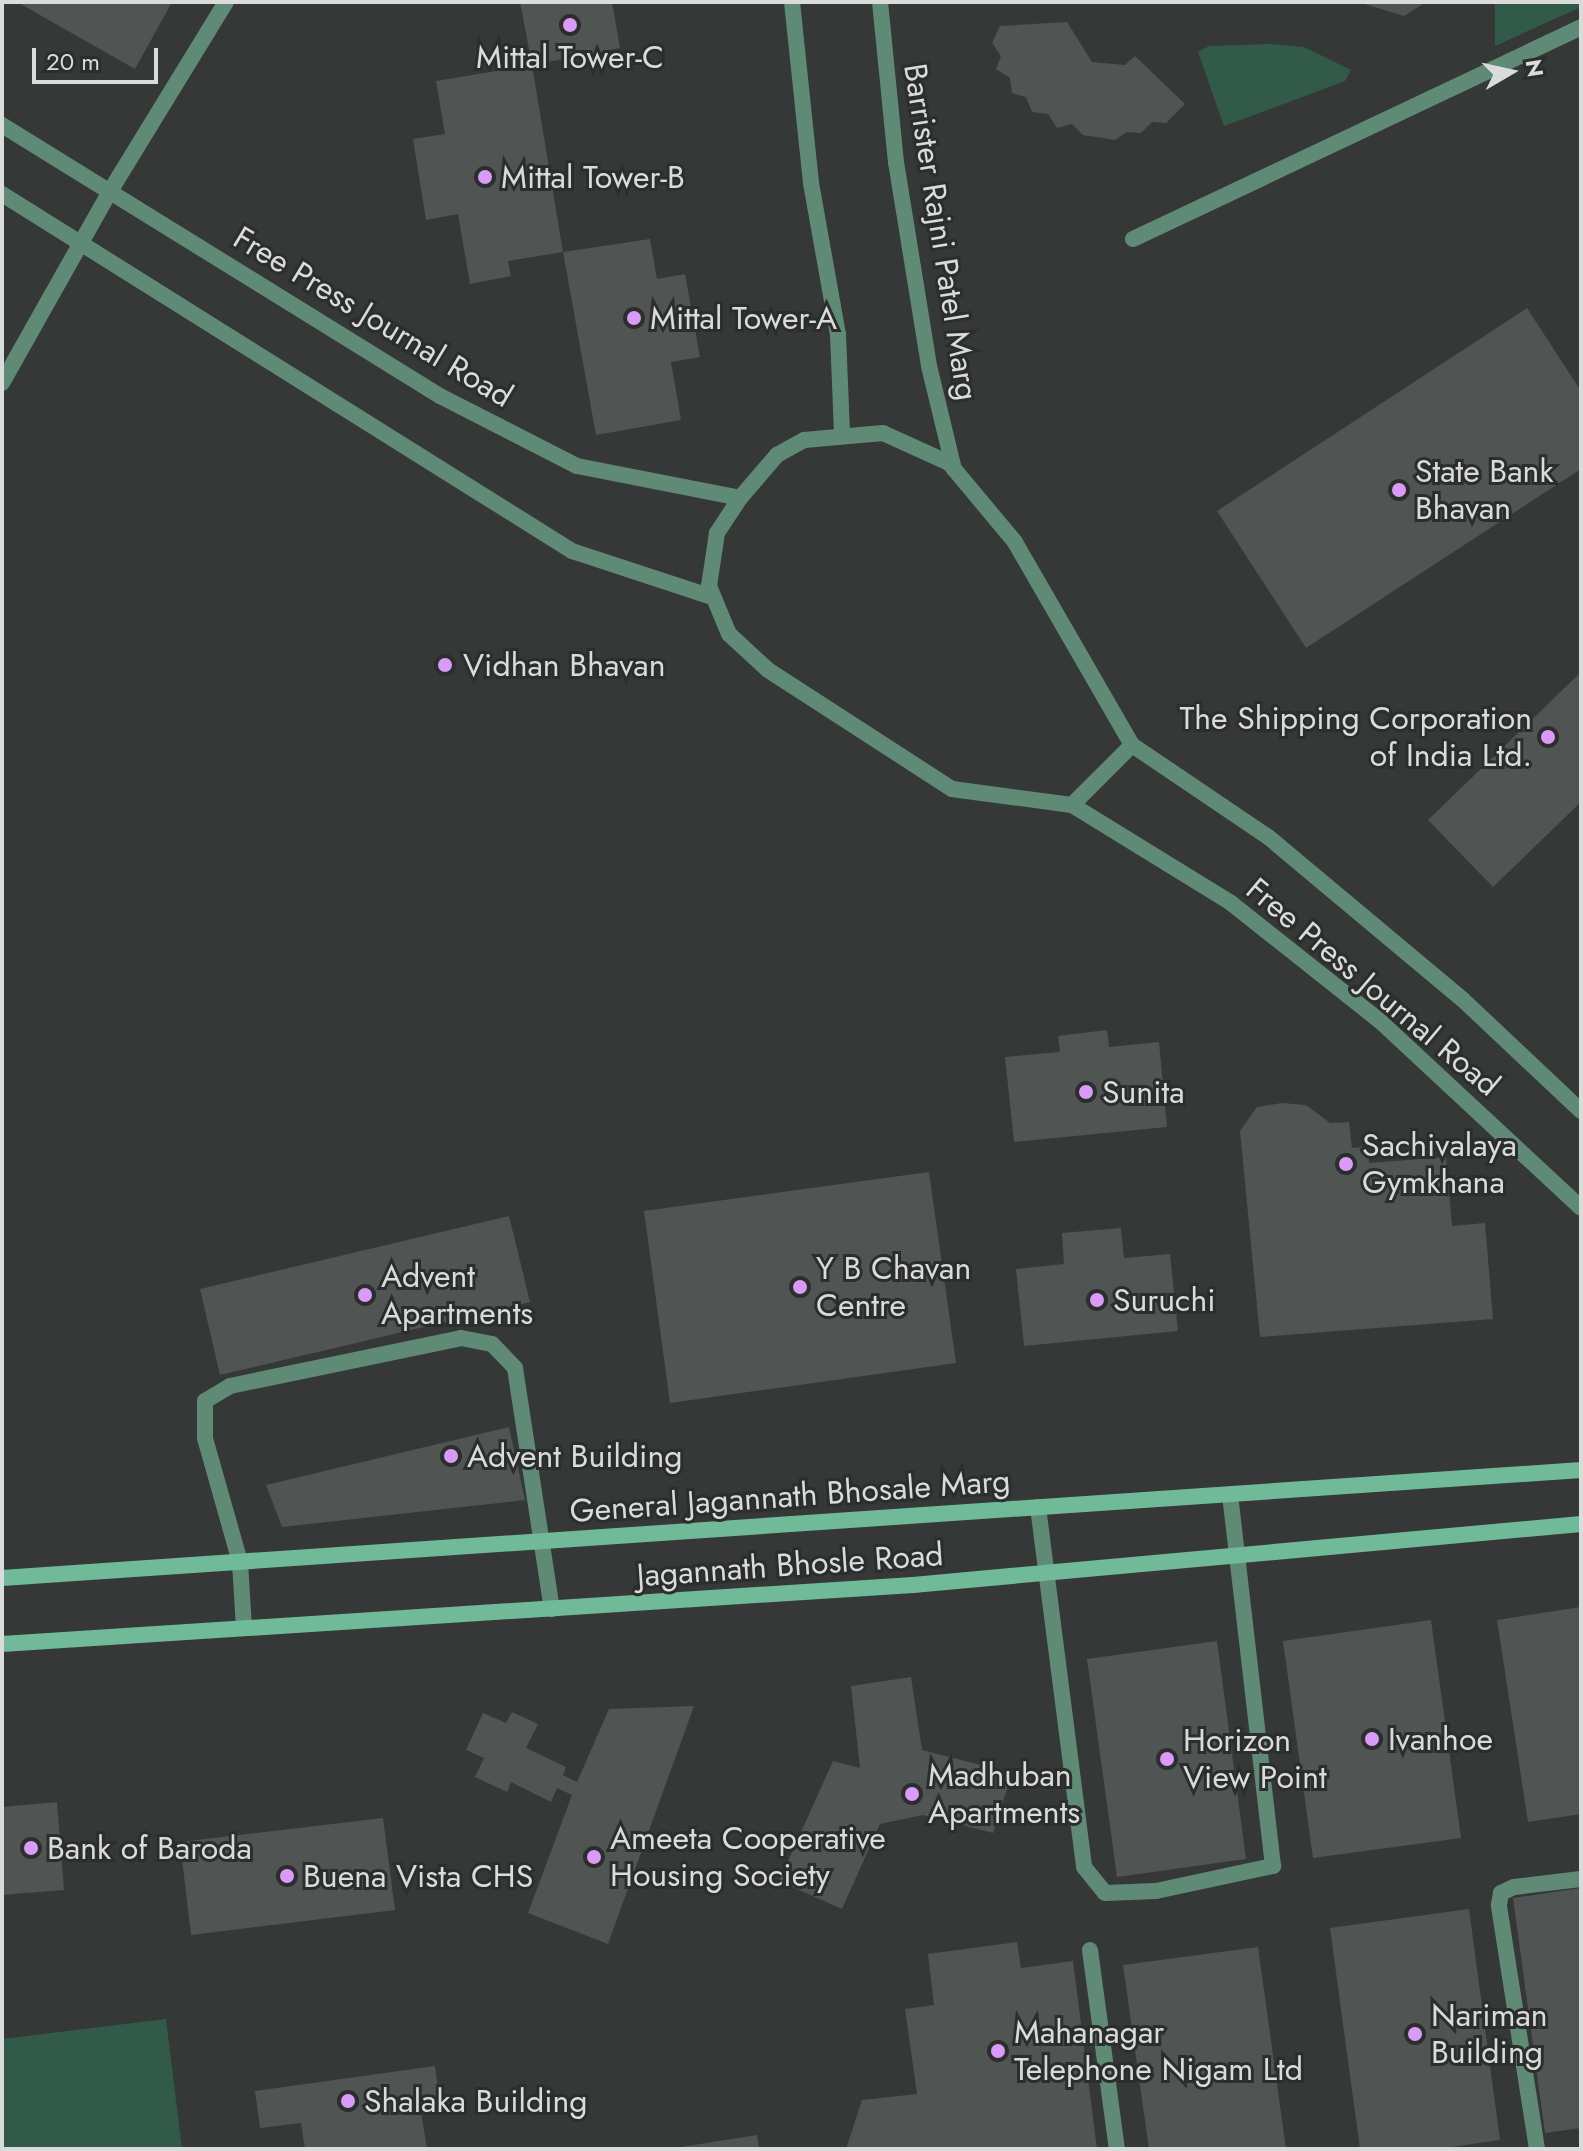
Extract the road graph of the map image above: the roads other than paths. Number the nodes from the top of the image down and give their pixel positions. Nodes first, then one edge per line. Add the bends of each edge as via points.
1 (226, 2) edge
2 (792, 2) edge
3 (880, 2) edge
4 (1581, 27) edge
5 (2, 125) edge
6 (112, 188) junction
7 (2, 194) edge
8 (1133, 239) dead end
9 (82, 240) junction
10 (2, 383) edge
11 (842, 434) junction
12 (954, 469) junction
13 (740, 498) junction
14 (712, 597) junction
15 (1132, 745) junction
16 (1072, 805) junction
17 (1581, 1111) edge
18 (1581, 1208) edge
19 (1581, 1470) edge
20 (1230, 1494) junction
21 (1038, 1507) junction
22 (1581, 1524) edge
23 (544, 1541) junction
24 (1241, 1556) junction
25 (240, 1562) junction
26 (1046, 1574) junction
27 (2, 1578) edge
28 (552, 1609) junction
29 (244, 1628) junction
30 (2, 1644) edge
31 (1581, 1879) edge
32 (1090, 1950) dead end
33 (1117, 2149) edge
34 (1537, 2149) edge

1 - 6 street
2 - 11 street via 811,183 838,334
3 - 12 street, Barrister Rajni Patel Marg via 896,162 929,366
4 - 8 street
5 - 6 street, Free Press Journal Road
6 - 9 street
6 - 13 street, Free Press Journal Road via 440,396 577,466
7 - 9 street
9 - 10 street
9 - 14 street via 572,551
11 - 12 street, Free Press Journal Road via 883,433
11 - 13 street, Free Press Journal Road via 804,440 777,455
12 - 15 street, Free Press Journal Road via 1015,542
13 - 14 street, Free Press Journal Road via 717,533 709,563
14 - 16 street, Free Press Journal Road via 729,634 768,670 922,772 952,789
15 - 16 street
15 - 17 street, Free Press Journal Road via 1268,837 1462,999
16 - 18 street, Free Press Journal Road via 1231,903 1381,1022
19 - 20 main road, General Jagannath Bhosale Marg
20 - 21 main road, General Jagannath Bhosale Marg
20 - 24 street
21 - 23 main road, General Jagannath Bhosale Marg
21 - 26 street
22 - 24 main road, Jagannath Bhosle Road
23 - 25 main road, General Jagannath Bhosale Marg
23 - 25 street via 515,1368 492,1344 461,1338 230,1386 205,1401 205,1438
23 - 28 street
24 - 26 main road, Jagannath Bhosle Road
24 - 26 street via 1273,1866 1156,1891 1105,1893 1084,1867
25 - 27 main road, General Jagannath Bhosale Marg
25 - 29 street
26 - 28 main road, Jagannath Bhosle Road
28 - 29 main road, Jagannath Bhosle Road
29 - 30 main road, Jagannath Bhosle Road
31 - 34 street via 1514,1887 1501,1893 1499,1905
32 - 33 street

